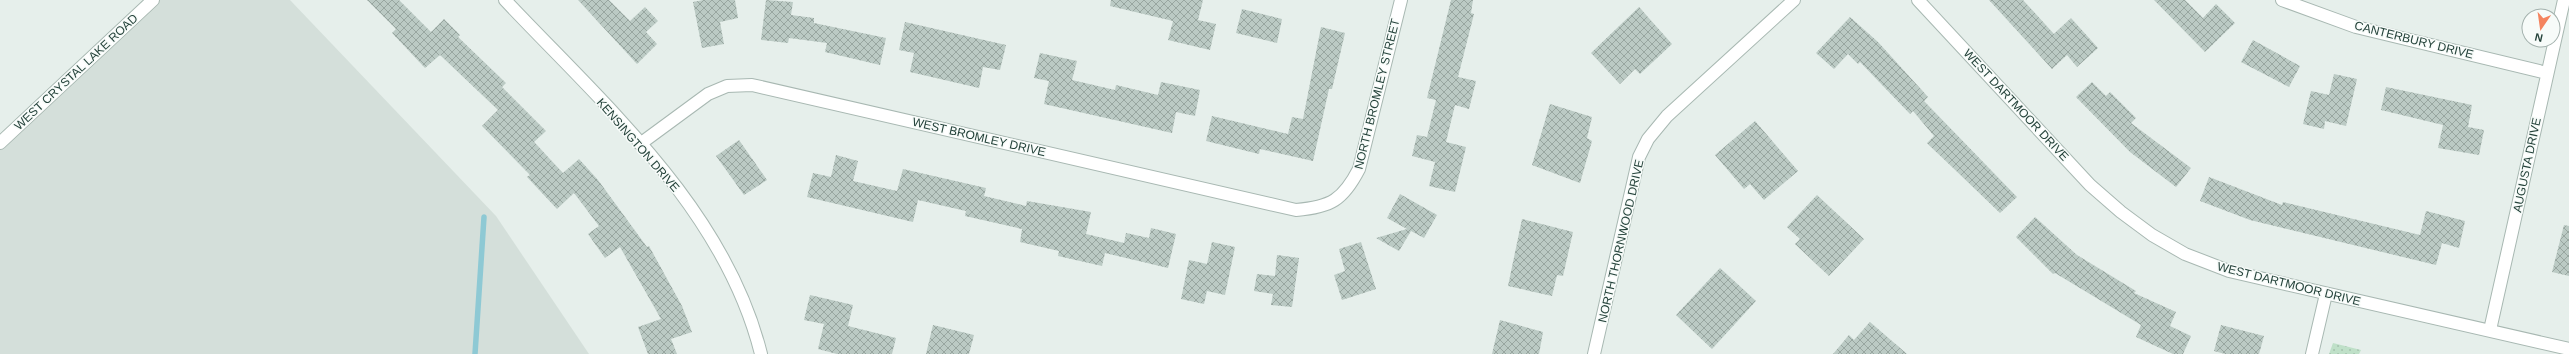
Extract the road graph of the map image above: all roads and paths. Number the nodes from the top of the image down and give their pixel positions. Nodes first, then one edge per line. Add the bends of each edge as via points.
1 (153, 0) edge
2 (504, 0) edge
3 (1401, 0) edge
4 (1794, 0) edge
5 (1918, 0) edge
6 (2282, 0) edge
7 (2564, 0) edge
8 (2547, 73) junction
9 (0, 144) edge
10 (640, 144) junction
11 (1333, 202) joint
12 (2326, 294) junction
13 (2490, 330) junction
14 (2569, 349) edge
15 (761, 354) edge
16 (1594, 354) edge
17 (2312, 354) edge

1 - 9 street, WEST CRYSTAL LAKE ROAD
2 - 10 street, KENSINGTON DRIVE
3 - 11 street, NORTH BROMLEY STREET via 1359,169 1348,190
4 - 16 street, NORTH THORNWOOD DRIVE via 1667,116 1648,139 1639,158
5 - 12 street, WEST DARTMOOR DRIVE via 2090,185 2152,235 2185,254 2229,271
6 - 8 street, CANTERBURY DRIVE via 2356,26
7 - 8 street, AUGUSTA DRIVE
8 - 13 street, AUGUSTA DRIVE
10 - 11 street, WEST BROMLEY DRIVE via 708,94 727,86 752,85 1296,210 1315,209
10 - 15 street, KENSINGTON DRIVE via 675,185 717,248 738,291
12 - 13 street, WEST DARTMOOR DRIVE
12 - 17 street
13 - 14 street, WEST DARTMOOR DRIVE

